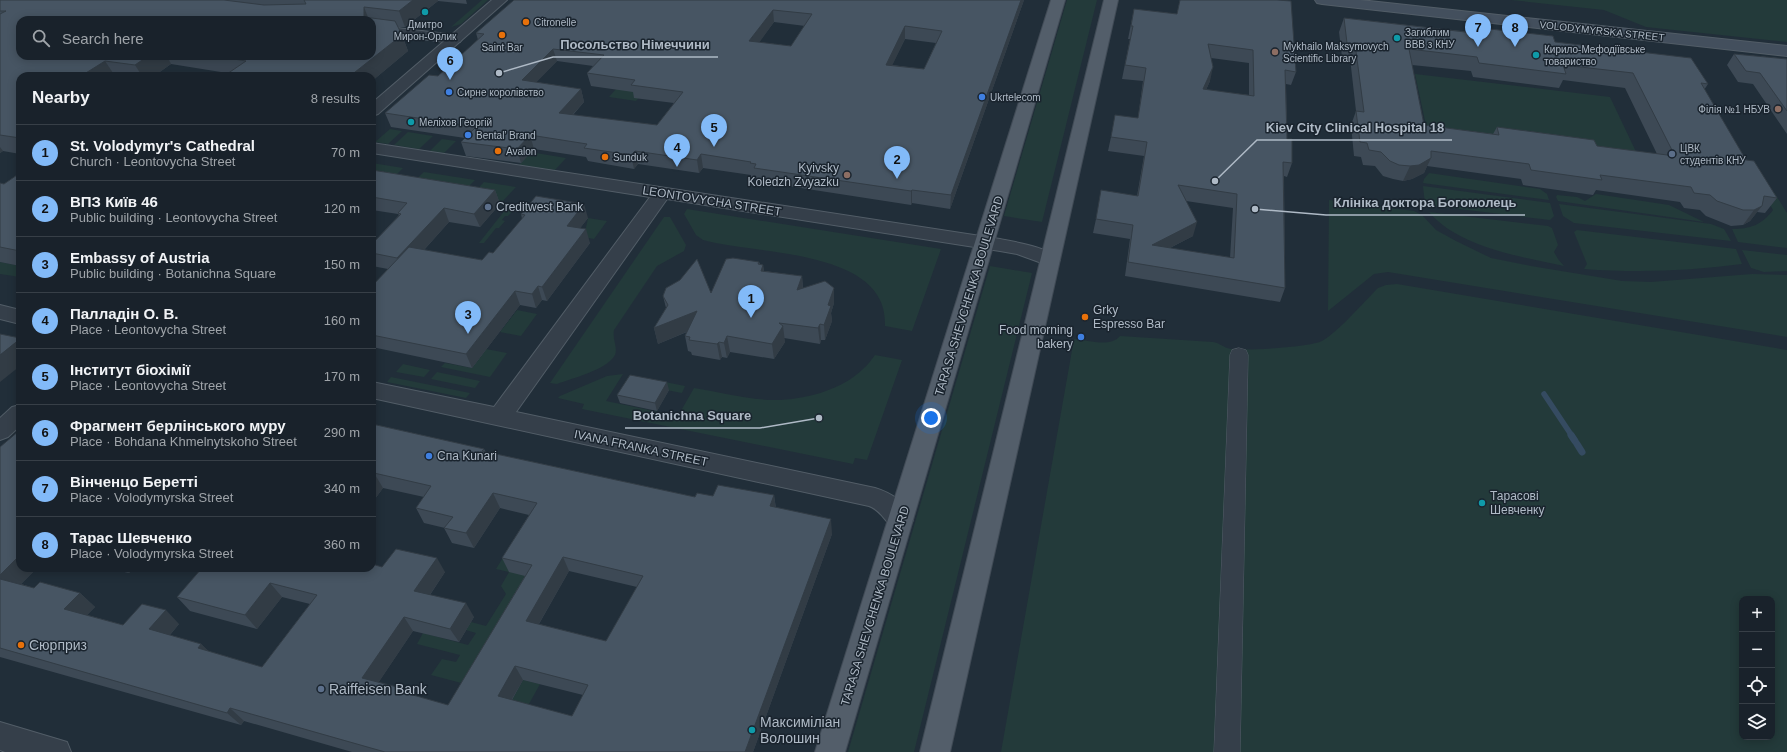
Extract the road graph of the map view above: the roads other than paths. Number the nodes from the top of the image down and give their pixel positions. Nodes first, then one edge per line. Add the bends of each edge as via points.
1 (500, 0) edge
2 (1058, 0) edge
3 (1111, 0) edge
4 (1322, 0) edge
5 (376, 29) edge
6 (455, 39) junction
7 (1787, 51) edge
8 (376, 108) edge
9 (376, 149) edge
10 (662, 193) junction
11 (985, 243) junction
12 (1050, 260) junction
13 (0, 312) edge
14 (16, 315) edge
15 (1239, 355) dead end
16 (376, 391) edge
17 (499, 418) junction
18 (900, 520) junction
19 (0, 736) edge
20 (56, 752) edge
21 (830, 752) edge
22 (935, 752) edge
23 (1227, 752) edge

1 - 6 street
2 - 11 main road, TARASA SHEVCHENKA BOULEVARD
3 - 12 main road
4 - 7 main road, VOLODYMYRSKA STREET
5 - 6 street
6 - 8 street
9 - 10 street, LEONTOVYCHA STREET
10 - 11 street, LEONTOVYCHA STREET
10 - 17 street
11 - 12 street, LEONTOVYCHA STREET via 1021,249
11 - 18 main road, TARASA SHEVCHENKA BOULEVARD
12 - 22 main road
13 - 14 street
15 - 23 street
16 - 17 street, IVANA FRANKA STREET
17 - 18 street, IVANA FRANKA STREET via 862,494 884,500 894,508
18 - 21 main road, TARASA SHEVCHENKA BOULEVARD
19 - 20 street

